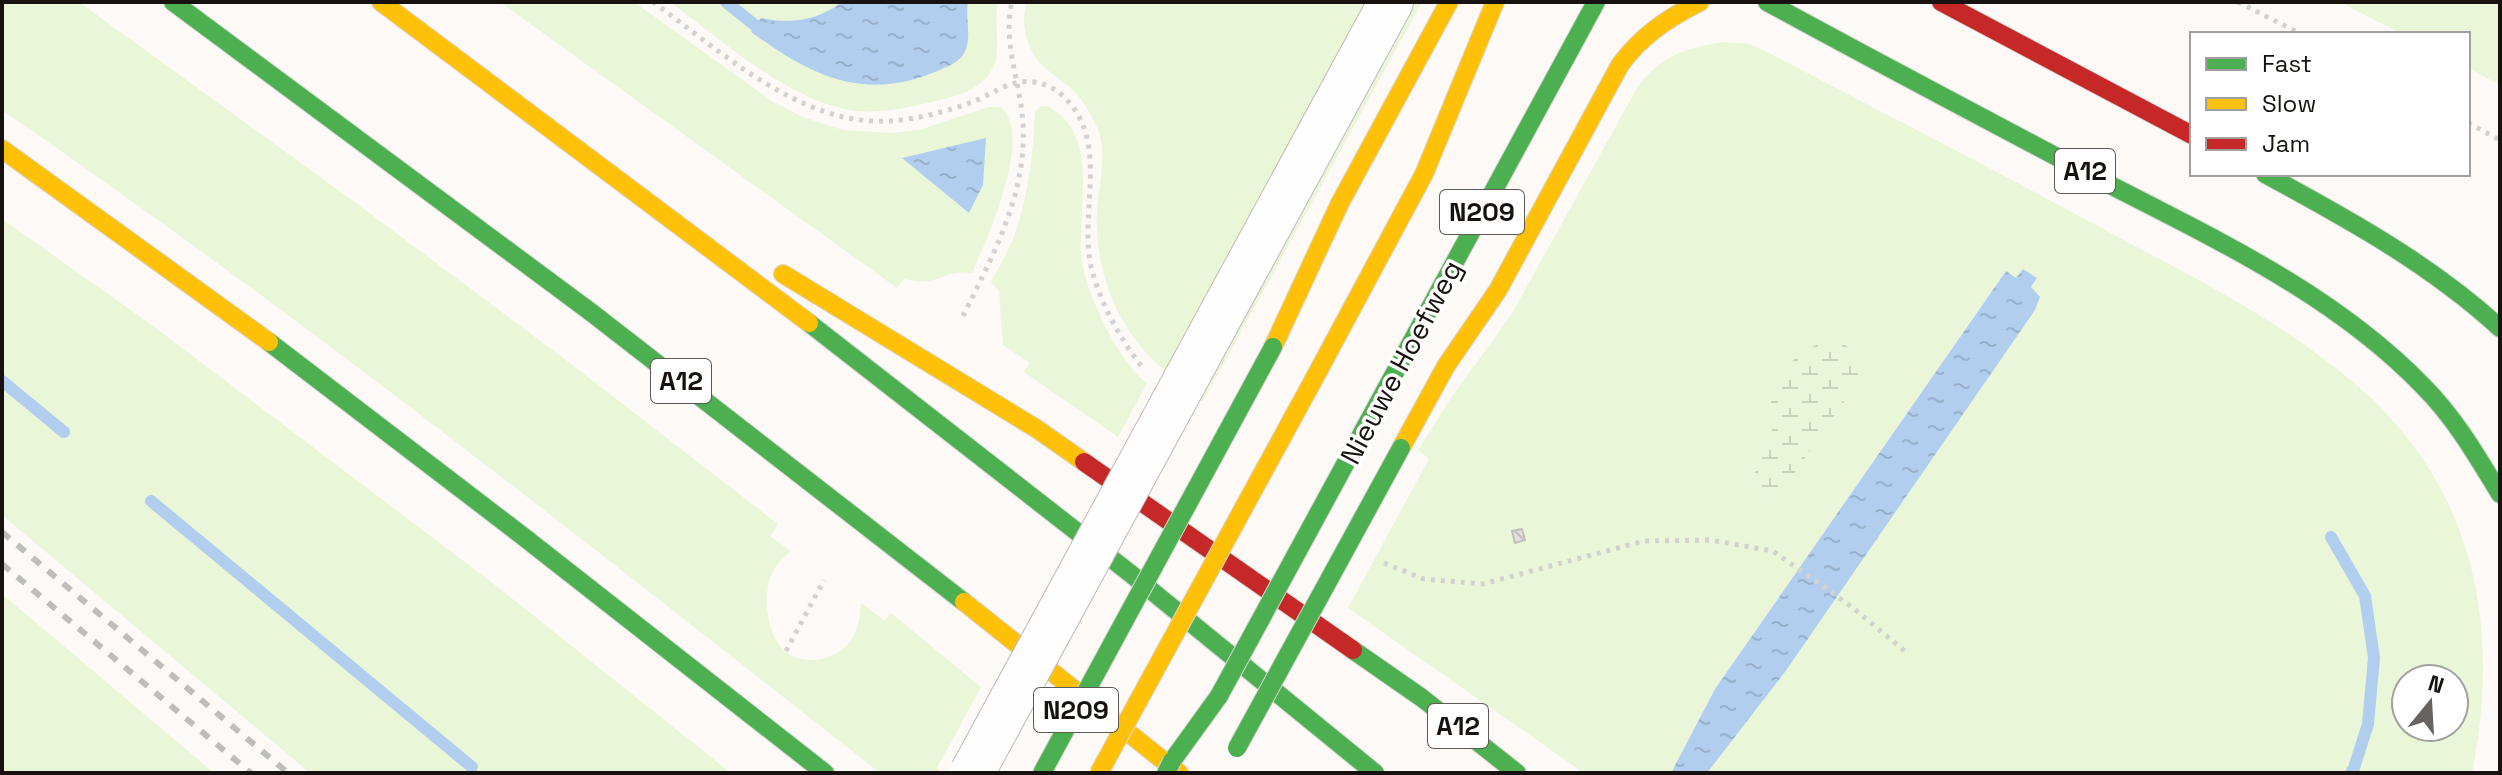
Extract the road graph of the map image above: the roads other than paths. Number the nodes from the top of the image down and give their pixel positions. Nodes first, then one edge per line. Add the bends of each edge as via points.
1 (173, 2) edge
2 (381, 2) edge
3 (1391, 2) edge
4 (1449, 2) edge
5 (1495, 2) edge
6 (1596, 2) edge
7 (1700, 2) edge
8 (1767, 2) edge
9 (1941, 2) edge
10 (2190, 134) edge
11 (2, 149) edge
12 (587, 154) junction
13 (2269, 176) edge
14 (737, 246) dead end
15 (764, 262) dead end
16 (2500, 328) edge
17 (2500, 494) edge
18 (1231, 761) dead end
19 (825, 773) edge
20 (972, 773) edge
21 (1042, 773) edge
22 (1099, 773) edge
23 (1166, 773) edge
24 (1179, 773) edge
25 (1375, 773) edge
26 (1517, 773) edge

1 - 24 main road, A12 via 592,313
2 - 12 main road
3 - 20 street, bridge
4 - 21 main road, N209, bridge via 1340,203 1273,347
5 - 22 main road, N209, bridge via 1424,174
6 - 23 main road, Nieuwe Hoefweg / N209, bridge via 1219,696
7 - 18 main road, N209, bridge via 1665,19 1620,65 1498,290 1446,366
8 - 17 main road, A12 via 2226,246 2327,307 2391,355 2439,402
9 - 10 main road
11 - 19 main road via 382,426
12 - 14 main road
12 - 25 main road via 1035,500
13 - 16 main road via 2400,250
15 - 26 main road, A12 via 1037,429 1422,698

